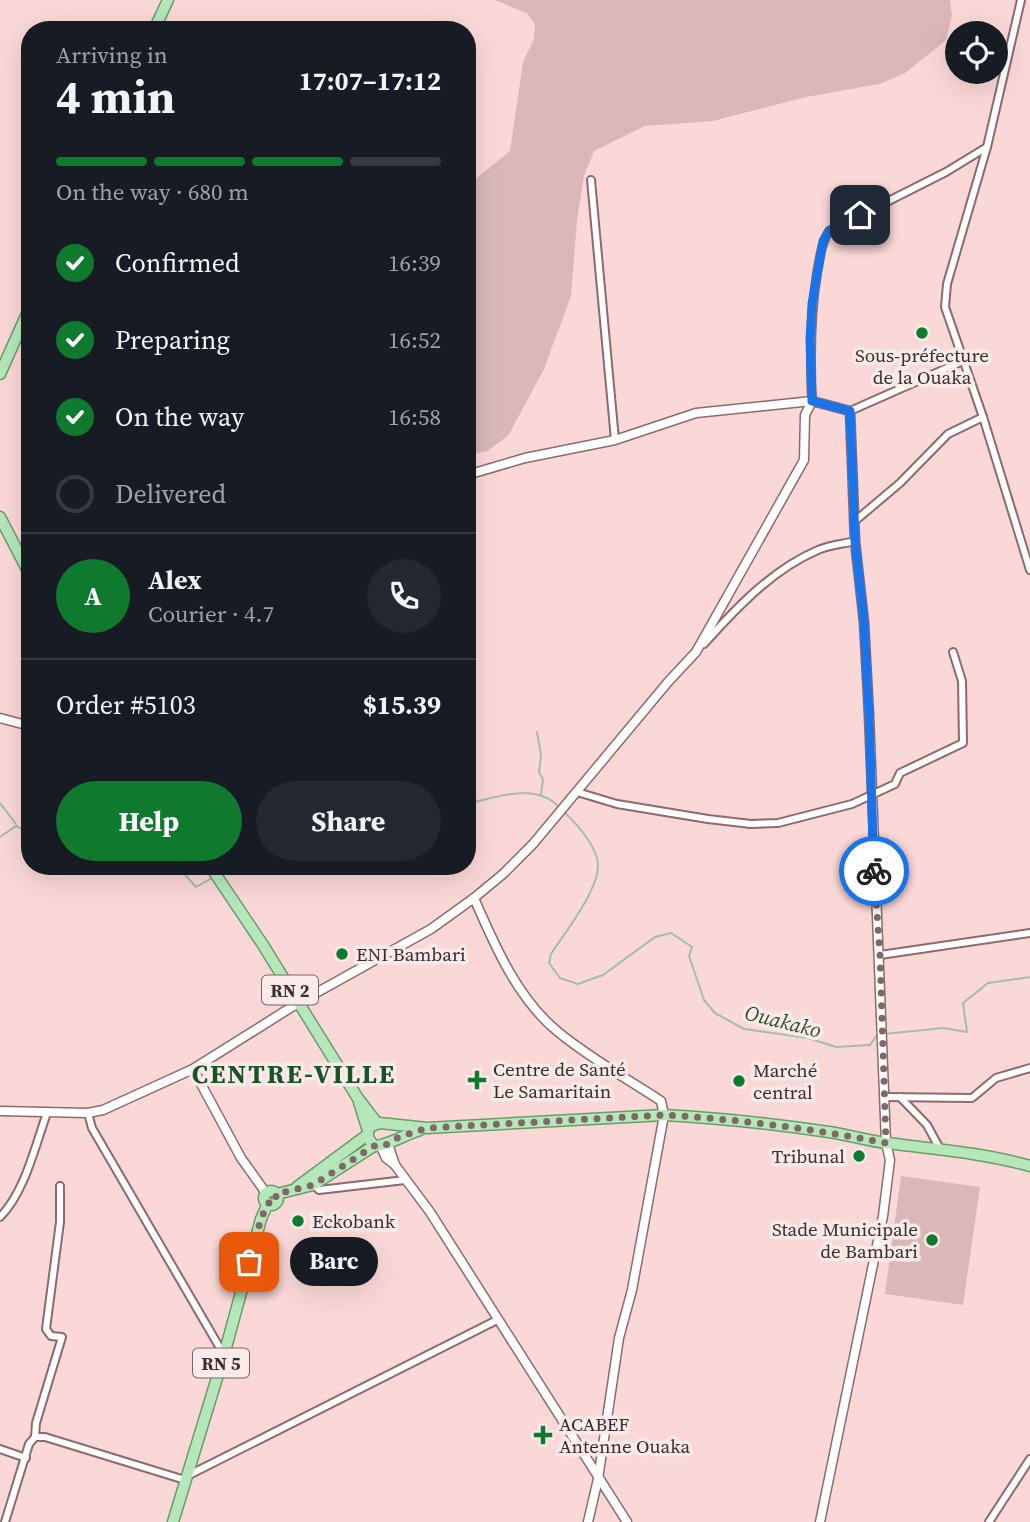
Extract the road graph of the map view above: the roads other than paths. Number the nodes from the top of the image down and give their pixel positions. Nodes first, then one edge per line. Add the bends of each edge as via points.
1 (168, 0) edge
2 (1021, 0) edge
3 (158, 21) edge
4 (987, 147) junction
5 (591, 180) dead end
6 (21, 327) edge
7 (963, 361) junction
8 (0, 374) edge
9 (812, 401) junction
10 (850, 411) junction
11 (983, 418) junction
12 (615, 440) junction
13 (476, 472) edge
14 (0, 517) edge
15 (855, 521) junction
16 (855, 541) junction
17 (21, 552) edge
18 (1030, 570) edge
19 (696, 652) junction
20 (953, 652) dead end
21 (0, 718) edge
22 (21, 724) edge
23 (577, 792) junction
24 (871, 796) junction
25 (216, 875) edge
26 (474, 898) junction
27 (1030, 933) edge
28 (880, 955) junction
29 (298, 1003) junction
30 (1030, 1068) edge
31 (193, 1069) junction
32 (357, 1097) junction
33 (884, 1097) junction
34 (900, 1097) junction
35 (0, 1111) edge
36 (47, 1113) junction
37 (88, 1114) junction
38 (664, 1115) junction
39 (381, 1124) junction
40 (427, 1128) junction
41 (368, 1133) junction
42 (886, 1143) junction
43 (383, 1144) junction
44 (940, 1149) junction
45 (1030, 1166) edge
46 (330, 1169) junction
47 (405, 1180) junction
48 (311, 1182) junction
49 (60, 1186) dead end
50 (270, 1197) junction
51 (0, 1217) edge
52 (497, 1320) junction
53 (224, 1355) junction
54 (35, 1437) junction
55 (0, 1449) edge
56 (26, 1458) junction
57 (1030, 1459) edge
58 (186, 1478) junction
59 (598, 1479) junction
60 (5, 1522) edge
61 (173, 1522) edge
62 (588, 1522) edge
63 (627, 1522) edge
64 (820, 1522) edge
65 (989, 1522) edge

1 - 3 main road
2 - 4 street
4 - 7 street via 945,296
4 - 9 street via 829,231 823,241 812,304
5 - 12 street
6 - 8 main road
7 - 10 street
7 - 11 street
9 - 10 street
9 - 12 street via 696,413
9 - 19 street via 805,415 804,460
10 - 15 street
11 - 15 street via 948,434
11 - 18 street
12 - 13 street
14 - 17 main road
15 - 16 street
16 - 19 street via 818,550 778,574 734,611
16 - 24 street
19 - 23 street
20 - 24 street via 962,681 963,743 900,773 895,784
21 - 22 street
23 - 24 street via 617,804 751,824 778,823
23 - 26 street via 533,844
24 - 28 street
25 - 29 main road, RN 2
26 - 29 street via 431,929
26 - 38 street via 495,947 530,1003 556,1031 661,1101
27 - 28 street
28 - 33 street
29 - 31 street
29 - 32 main road, RN 2
30 - 34 street via 996,1078 972,1098
31 - 37 street
31 - 50 street via 242,1158
32 - 39 main road, RN 2
32 - 41 main road, RN 2
33 - 34 street
33 - 42 street
34 - 44 street via 927,1125
35 - 36 street
36 - 37 street
36 - 51 street via 19,1191
37 - 53 street
38 - 40 main road
38 - 42 main road via 830,1132
38 - 59 street via 619,1338
39 - 40 main road
39 - 41 main road
39 - 43 main road via 392,1133
40 - 43 main road
41 - 43 main road
41 - 46 main road
42 - 44 main road
42 - 64 street via 890,1160 883,1216
43 - 46 main road
43 - 47 street via 386,1158
44 - 45 main road
46 - 48 main road
47 - 48 street via 319,1190
47 - 52 street
48 - 50 main road
49 - 54 street via 60,1222 46,1329 51,1336 62,1337
50 - 53 main road, RN 5
52 - 58 street
52 - 59 street
53 - 58 main road, RN 5
54 - 56 street
54 - 58 street
55 - 56 street
56 - 60 street
57 - 65 street
58 - 61 main road, RN 5
59 - 62 street
59 - 63 street

